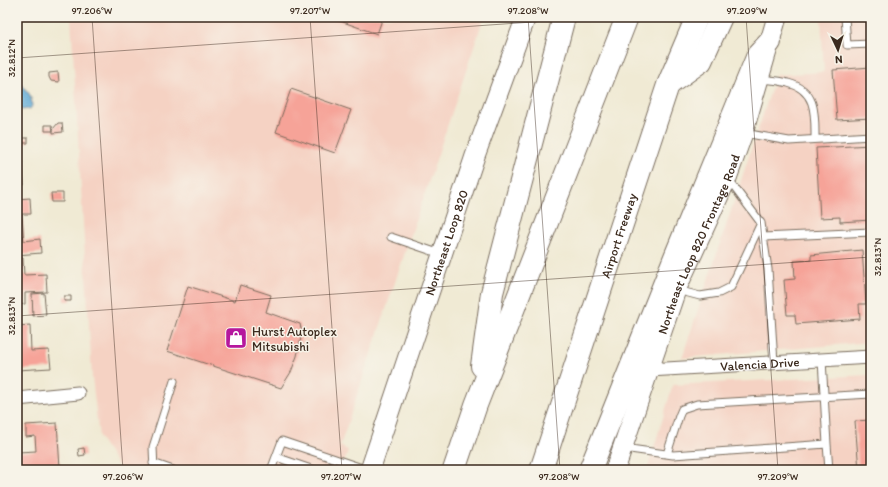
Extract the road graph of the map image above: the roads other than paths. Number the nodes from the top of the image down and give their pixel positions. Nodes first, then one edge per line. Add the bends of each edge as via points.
1 (526, 17) edge
2 (564, 17) edge
3 (627, 17) edge
4 (697, 17) edge
5 (721, 17) edge
6 (777, 17) edge
7 (845, 17) edge
8 (770, 42) junction
9 (871, 44) edge
10 (760, 79) junction
11 (668, 85) junction
12 (743, 133) junction
13 (871, 136) edge
14 (815, 140) junction
15 (727, 178) junction
16 (761, 223) junction
17 (871, 232) edge
18 (390, 237) dead end
19 (764, 237) junction
20 (442, 254) junction
21 (676, 290) junction
22 (871, 357) edge
23 (822, 360) junction
24 (774, 363) junction
25 (649, 370) junction
26 (174, 381) dead end
27 (78, 393) dead end
28 (871, 394) edge
29 (824, 398) junction
30 (17, 399) edge
31 (476, 404) junction
32 (827, 444) junction
33 (623, 448) junction
34 (667, 454) junction
35 (276, 457) junction
36 (153, 467) edge
37 (173, 470) edge
38 (271, 470) edge
39 (314, 470) edge
40 (369, 470) edge
41 (454, 470) edge
42 (541, 470) edge
43 (590, 470) edge
44 (615, 470) edge
45 (829, 470) edge

1 - 20 main road, Northeast Loop 820
2 - 31 highway via 492,293
3 - 31 highway
4 - 11 highway, Airport Freeway
5 - 11 highway via 701,61
6 - 8 main road, Northeast Loop 820 Frontage Road
7 - 9 lane via 847,45
8 - 10 main road, Northeast Loop 820 Frontage Road
8 - 43 highway via 758,55
10 - 12 main road, Northeast Loop 820 Frontage Road
10 - 14 lane via 788,83 804,89 812,101
11 - 42 highway, Airport Freeway
12 - 14 lane via 789,141
12 - 15 main road, Northeast Loop 820 Frontage Road
13 - 14 lane
15 - 16 lane
15 - 21 main road, Northeast Loop 820 Frontage Road
16 - 19 lane
16 - 21 lane via 731,287 719,293 700,296
17 - 19 lane
18 - 20 lane
19 - 24 lane
20 - 40 main road, Northeast Loop 820
21 - 25 main road, Northeast Loop 820 Frontage Road
22 - 23 street, Valencia Drive
23 - 24 street, Valencia Drive
23 - 29 lane
24 - 25 street, Valencia Drive
25 - 33 main road, Northeast Loop 820 Frontage Road
26 - 36 lane via 153,447
27 - 30 street
28 - 29 lane
29 - 32 lane
29 - 34 lane via 689,406 682,409
31 - 41 highway
32 - 34 lane
32 - 45 lane
33 - 34 lane
33 - 44 main road, Northeast Loop 820 Frontage Road
35 - 38 lane
35 - 39 lane
35 - 40 lane via 282,441
36 - 37 lane

